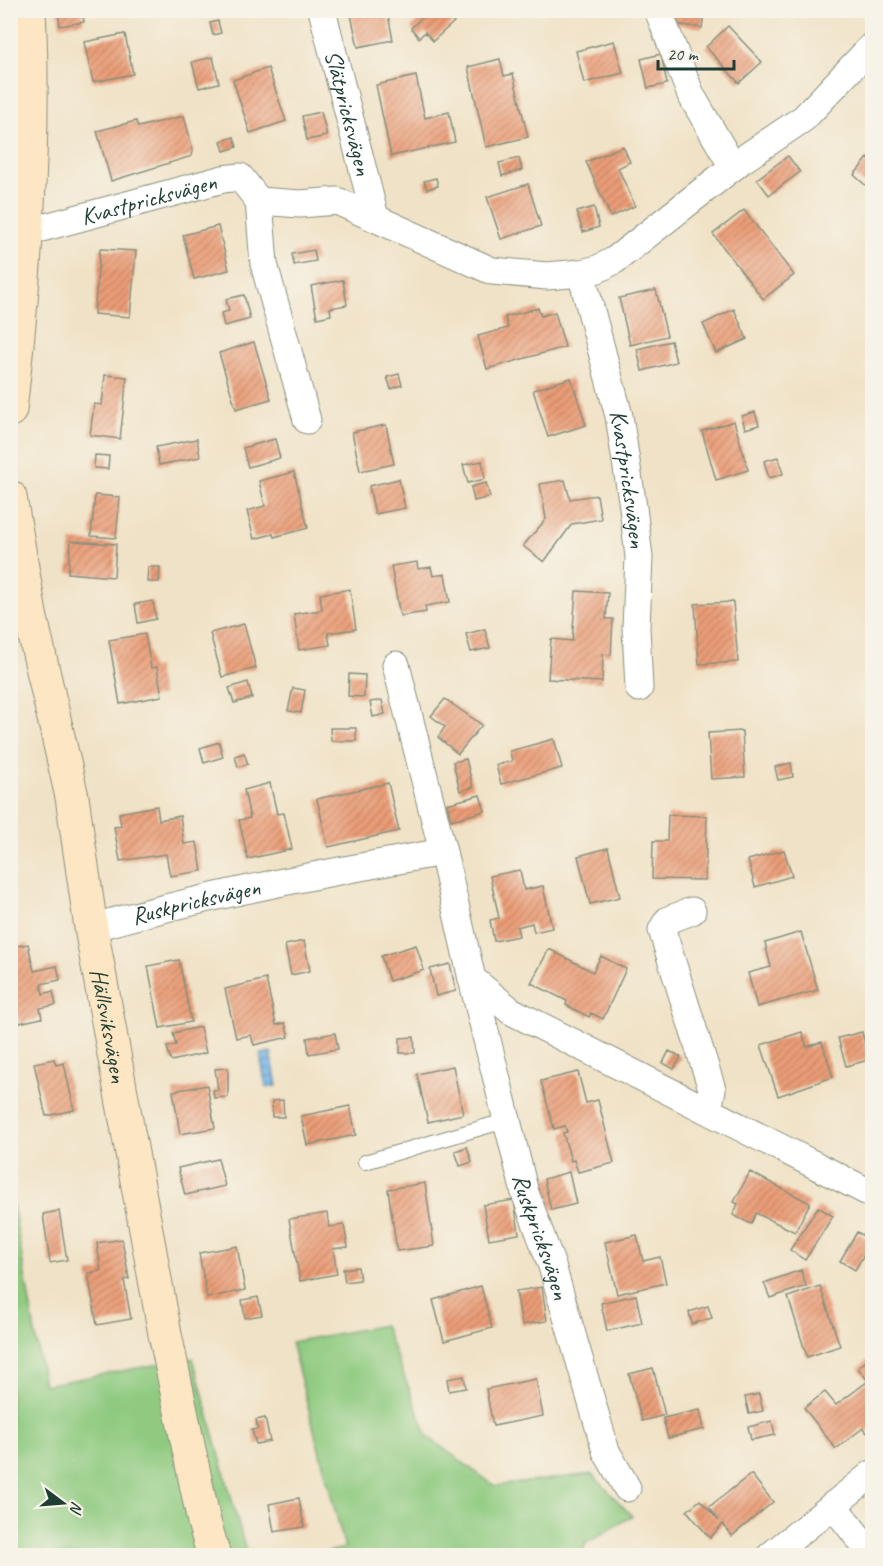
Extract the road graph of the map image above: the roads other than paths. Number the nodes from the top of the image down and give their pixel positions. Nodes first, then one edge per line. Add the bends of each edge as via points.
1 (29, 10) edge
2 (322, 10) edge
3 (658, 10) edge
4 (873, 46) edge
5 (733, 167) junction
6 (259, 201) junction
7 (375, 217) junction
8 (27, 231) junction
9 (581, 273) junction
10 (10, 410) edge
11 (308, 420) dead end
12 (10, 497) edge
13 (396, 665) dead end
14 (639, 688) dead end
15 (443, 852) junction
16 (692, 911) dead end
17 (91, 928) junction
18 (472, 979) junction
19 (708, 1110) junction
20 (508, 1120) junction
21 (365, 1162) dead end
22 (873, 1194) edge
23 (873, 1474) edge
24 (627, 1488) dead end
25 (832, 1505) junction
26 (873, 1555) edge
27 (214, 1556) edge
28 (770, 1556) edge

1 - 8 street via 32,86
2 - 7 street, Slätpricksvägen
3 - 5 street via 691,95
4 - 5 street via 804,118
5 - 9 street via 615,260
6 - 7 street via 337,201
6 - 8 street, Kvastpricksvägen via 240,177 223,178
6 - 11 street via 264,264
7 - 9 street via 492,271 547,276
8 - 10 street
9 - 14 street, Kvastpricksvägen via 619,416 633,507 639,557
12 - 17 street, Hällsviksvägen via 30,614 72,797
13 - 15 street, Ruskpricksvägen
15 - 17 street, Ruskpricksvägen via 179,904
15 - 18 street, Ruskpricksvägen
16 - 19 street via 668,920 662,930 712,1089
17 - 27 street, Hällsviksvägen via 165,1334
18 - 19 street via 511,1011
18 - 20 street, Ruskpricksvägen
19 - 22 street
20 - 21 lane
20 - 24 street, Ruskpricksvägen via 525,1192 552,1266 606,1451
23 - 25 street
25 - 26 street
25 - 28 street

